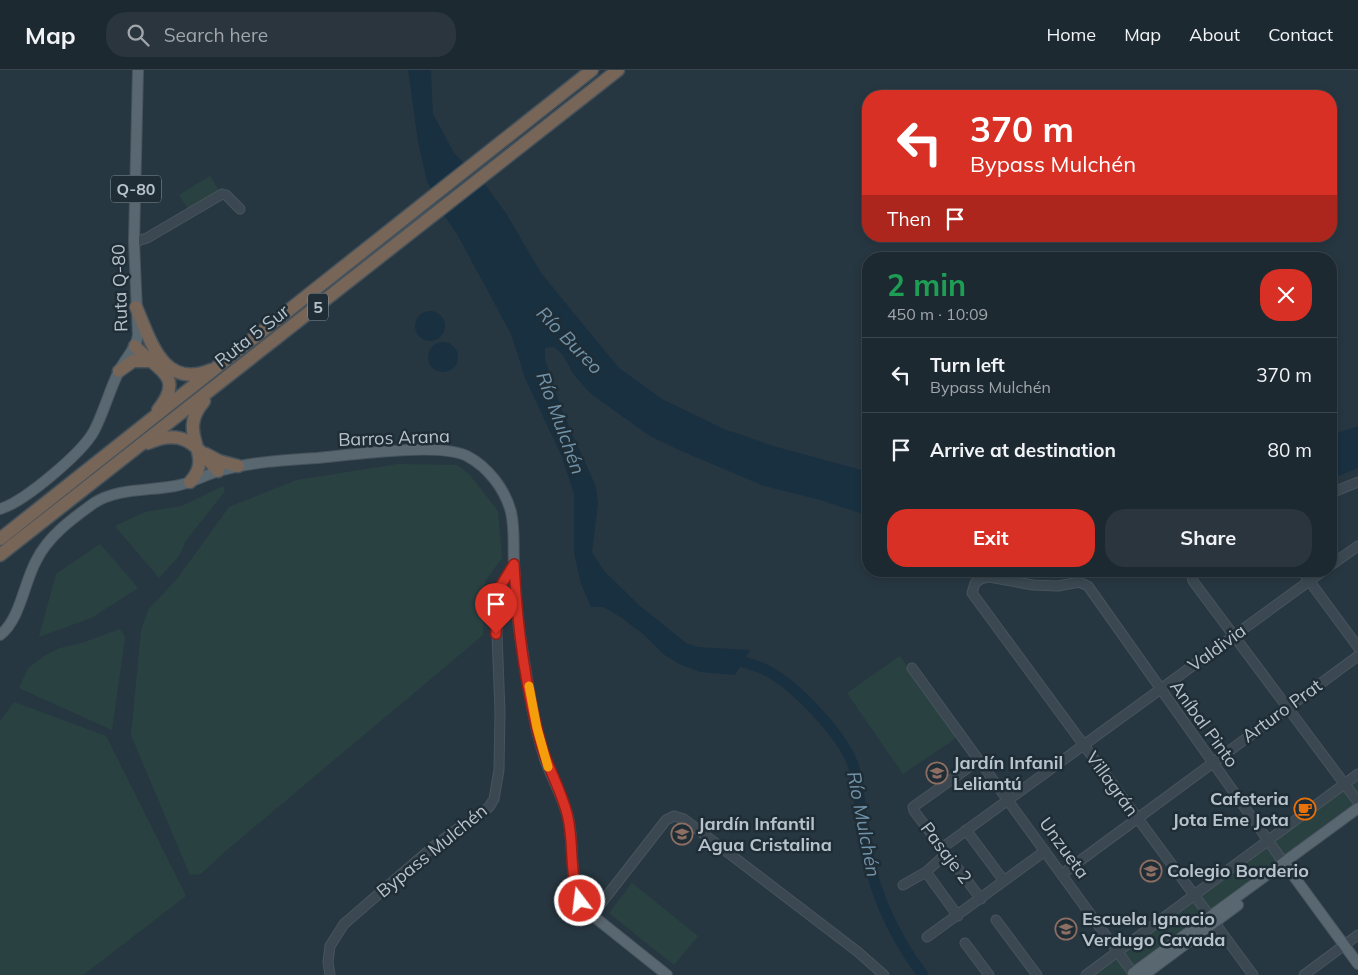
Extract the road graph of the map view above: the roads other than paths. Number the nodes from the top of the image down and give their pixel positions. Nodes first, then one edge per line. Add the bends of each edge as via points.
1 (138, 70) edge
2 (592, 70) edge
3 (618, 70) edge
4 (240, 209) dead end
5 (134, 242) junction
6 (136, 307) junction
7 (135, 346) junction
8 (153, 356) junction
9 (220, 367) junction
10 (119, 371) junction
11 (219, 384) junction
12 (149, 422) junction
13 (137, 448) junction
14 (198, 448) junction
15 (238, 466) junction
16 (218, 471) junction
17 (190, 482) junction
18 (1357, 483) edge
19 (1337, 491) edge
20 (0, 509) edge
21 (0, 539) edge
22 (1358, 546) edge
23 (0, 554) edge
24 (1337, 562) edge
25 (514, 564) junction
26 (1193, 577) edge
27 (1306, 577) edge
28 (1315, 577) edge
29 (1309, 582) junction
30 (972, 593) joint
31 (0, 635) edge
32 (1234, 636) junction
33 (1358, 646) edge
34 (1358, 656) edge
35 (912, 668) dead end
36 (1160, 690) junction
37 (1288, 707) junction
38 (1084, 745) junction
39 (979, 760) junction
40 (1212, 763) junction
41 (1358, 774) edge
42 (1345, 784) junction
43 (1008, 800) junction
44 (1358, 802) edge
45 (1358, 808) edge
46 (1358, 816) edge
47 (1138, 818) junction
48 (966, 830) junction
49 (1268, 841) junction
50 (944, 851) junction
51 (1045, 851) junction
52 (1286, 866) junction
53 (926, 872) junction
54 (1062, 874) junction
55 (1004, 882) junction
56 (903, 885) dead end
57 (1195, 895) junction
58 (981, 899) junction
59 (592, 915) junction
60 (958, 916) junction
61 (996, 920) dead end
62 (1212, 920) junction
63 (1358, 935) edge
64 (927, 938) dead end
65 (965, 944) dead end
66 (1344, 945) junction
67 (1118, 951) junction
68 (1358, 964) edge
69 (1134, 974) edge
70 (330, 975) edge
71 (666, 975) edge
72 (884, 975) edge
73 (989, 975) edge
74 (1037, 975) edge
75 (1086, 975) edge
76 (1144, 975) edge
77 (1253, 975) edge
78 (1304, 975) edge

1 - 5 main road, Ruta Q-80 / Q-80
2 - 9 highway, Ruta 5 Sur / 5
3 - 11 highway, Ruta 5 Sur / 5
4 - 5 street via 222,194 147,238
5 - 6 main road, Ruta Q-80 / Q-80
6 - 7 main road, Ruta Q-80 / Q-80 via 138,335
6 - 8 highway
7 - 8 highway via 148,346
7 - 10 main road, Ruta Q-80 / Q-80
8 - 9 highway via 184,376
8 - 10 highway
8 - 12 highway via 169,386 167,398
9 - 12 highway, Ruta 5 Sur / 5
10 - 20 main road, Ruta Q-80 / Q-80 via 94,431 84,445 26,495
11 - 13 highway, Ruta 5 Sur / 5
11 - 14 highway via 193,420 192,435
12 - 21 highway, Ruta 5 Sur / 5
13 - 14 highway via 157,439 173,437
13 - 23 highway, Ruta 5 Sur / 5
14 - 15 highway via 219,461
14 - 16 highway
14 - 17 highway via 198,468
15 - 16 main road, Barros Arana
15 - 25 main road, Barros Arana via 414,450 460,453 488,472 504,494 512,522
16 - 17 main road, Barros Arana
17 - 31 main road, Barros Arana via 109,496 93,504 60,530 39,554 13,619
18 - 19 street
22 - 24 street
25 - 59 main road, Barros Arana via 521,639 537,728 545,759 568,816 577,895
25 - 70 street, Bypass Mulchén via 500,587 499,598 496,634 499,770 494,799 474,820 434,846 344,924 330,946
26 - 32 street
27 - 29 street
28 - 29 street, Valdivia
29 - 32 street, Valdivia
29 - 33 street
30 - 36 street, Aníbal Pinto via 975,583 989,577 1020,584 1045,586 1079,582 1088,586
30 - 38 street, Villagrán
32 - 36 street, Valdivia
32 - 37 street
34 - 37 street, Arturo Prat
35 - 39 street, Unzueta
36 - 38 street, Valdivia
36 - 40 street, Aníbal Pinto
37 - 40 street, Arturo Prat
37 - 42 street
38 - 43 street, Valdivia
38 - 47 street, Villagrán
39 - 43 street, Unzueta
39 - 50 street, Pasaje 2 via 913,807
40 - 47 street, Arturo Prat
40 - 49 street, Aníbal Pinto
41 - 42 street
42 - 44 street
42 - 49 street
43 - 48 street, Valdivia
43 - 51 street, Unzueta
45 - 52 main road
46 - 52 main road
47 - 54 street, Arturo Prat
47 - 57 street, Villagrán
48 - 50 street, Valdivia
48 - 55 street
49 - 52 street, Aníbal Pinto
49 - 57 street
50 - 53 street, Valdivia
50 - 58 street, Pasaje 2
51 - 54 street, Unzueta
51 - 55 street
52 - 62 main road
52 - 66 main road, Aníbal Pinto
53 - 56 street, Valdivia
53 - 60 street
54 - 67 street, Unzueta
55 - 58 street
57 - 62 street, Villagrán
57 - 67 street
58 - 60 street
59 - 71 main road, Barros Arana
59 - 72 street via 666,820 674,816 684,819
60 - 64 street
61 - 74 street
62 - 69 main road
62 - 76 main road
62 - 77 street, Villagrán
63 - 66 street
65 - 73 street
66 - 68 main road, Aníbal Pinto
66 - 78 street
67 - 69 street, Unzueta
67 - 75 street

